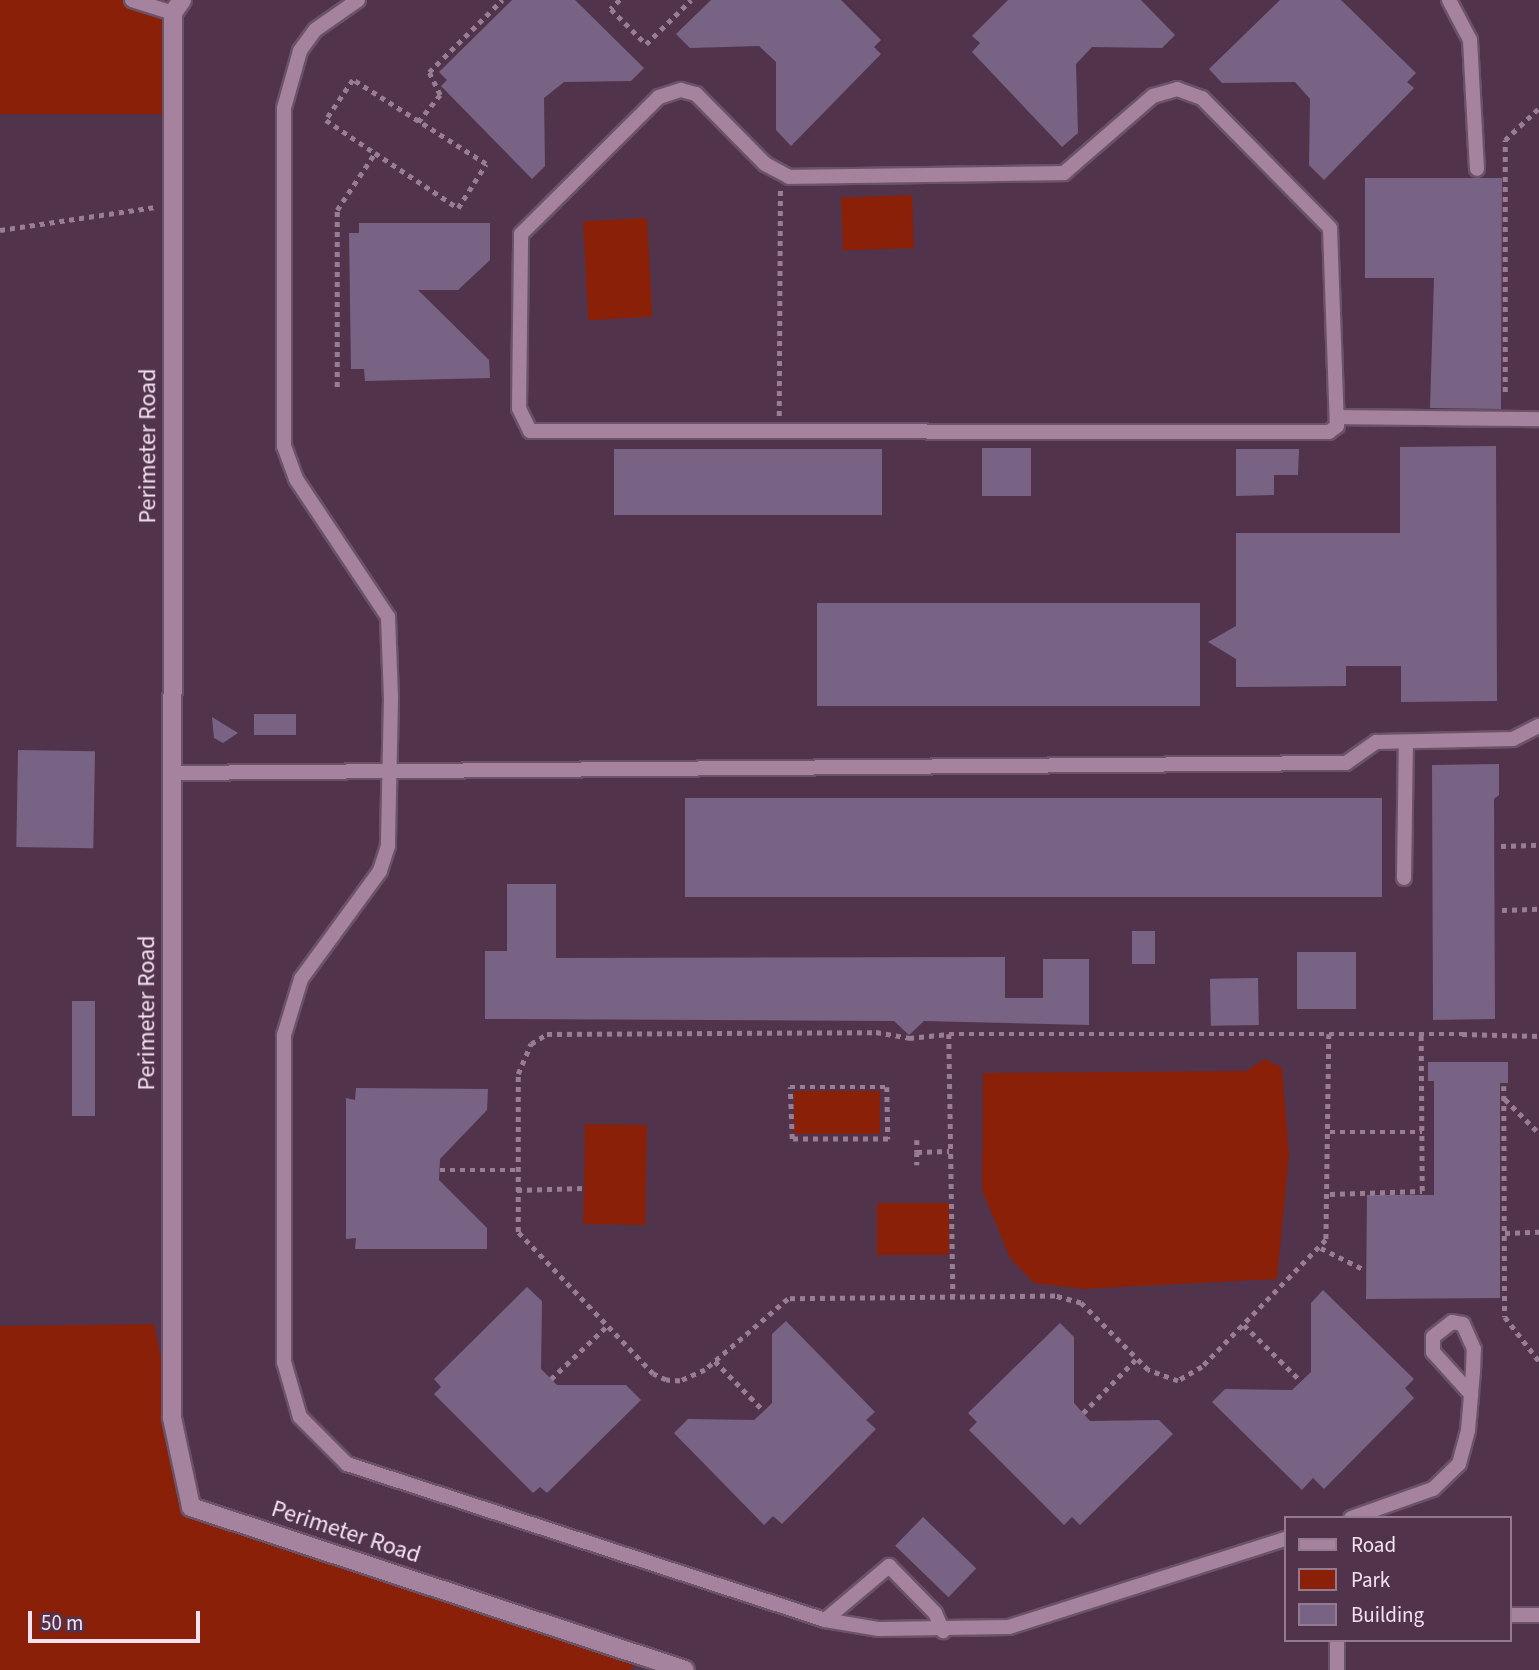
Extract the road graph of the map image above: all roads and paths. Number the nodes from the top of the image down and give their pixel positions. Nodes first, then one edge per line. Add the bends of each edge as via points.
1 (132, 0) edge
2 (358, 0) edge
3 (502, 0) edge
4 (620, 0) edge
5 (691, 0) edge
6 (1449, 0) edge
7 (177, 6) edge
8 (1539, 108) edge
9 (418, 122) junction
10 (375, 153) junction
11 (1477, 169) dead end
12 (780, 174) junction
13 (173, 206) junction
14 (0, 230) edge
15 (337, 387) dead end
16 (1505, 392) dead end
17 (1337, 416) junction
18 (1539, 419) edge
19 (779, 434) junction
20 (1539, 726) edge
21 (1406, 742) junction
22 (386, 771) junction
23 (172, 773) junction
24 (1539, 845) edge
25 (1501, 846) dead end
26 (1404, 878) dead end
27 (1502, 909) dead end
28 (1539, 909) edge
29 (949, 1034) junction
30 (1329, 1034) junction
31 (1421, 1034) junction
32 (1539, 1036) edge
33 (1504, 1086) dead end
34 (1504, 1098) junction
35 (1330, 1132) junction
36 (1422, 1132) junction
37 (1539, 1133) edge
38 (789, 1134) joint
39 (917, 1140) dead end
40 (949, 1151) junction
41 (917, 1152) junction
42 (917, 1165) dead end
43 (440, 1170) dead end
44 (517, 1170) junction
45 (584, 1188) dead end
46 (517, 1190) junction
47 (1329, 1194) junction
48 (1539, 1232) edge
49 (1505, 1233) junction
50 (1321, 1248) junction
51 (1363, 1269) dead end
52 (953, 1296) junction
53 (1244, 1325) junction
54 (607, 1326) junction
55 (1136, 1359) junction
56 (715, 1361) junction
57 (1539, 1361) edge
58 (1298, 1378) dead end
59 (551, 1379) dead end
60 (1471, 1394) junction
61 (764, 1411) dead end
62 (1083, 1413) dead end
63 (1356, 1516) edge
64 (1284, 1539) edge
65 (1511, 1615) edge
66 (1539, 1615) edge
67 (825, 1620) junction
68 (943, 1631) junction
69 (1338, 1642) edge
70 (641, 1663) edge
71 (685, 1670) edge
72 (1337, 1670) edge

1 - 7 lane
2 - 22 lane via 315,30 287,87 281,417 296,480 388,617 391,698
3 - 9 path via 429,72 440,95
4 - 5 path via 611,9 646,44
6 - 11 lane via 1470,40
7 - 13 street, Perimeter Road
8 - 16 path via 1505,140
9 - 10 path via 352,80 326,120
9 - 10 path via 486,164 458,208
10 - 15 path via 337,210
12 - 17 lane via 1064,173 1153,96 1189,91 1330,228
12 - 19 path
12 - 19 lane via 696,94 670,92 530,223 518,248 519,408 530,431
13 - 14 path
13 - 23 street, Perimeter Road
17 - 18 lane
17 - 19 lane via 1329,432
20 - 21 lane via 1513,739
21 - 22 lane via 1376,742 1346,763
21 - 26 lane
22 - 23 lane
22 - 67 lane via 388,846 380,871 300,979 284,1035 284,1362 300,1417 347,1464
23 - 70 street, Perimeter Road via 172,1418 191,1507
24 - 25 path
27 - 28 path
29 - 30 path
29 - 40 path
29 - 44 path via 548,1034 521,1058
30 - 31 path
30 - 35 path
31 - 32 path
31 - 36 path
33 - 34 path
34 - 37 path
34 - 49 path
35 - 36 path
35 - 47 path
36 - 47 path via 1422,1191
38 - 38 path via 790,1087 887,1087 888,1139 792,1139
39 - 41 path
40 - 41 path
40 - 52 path
41 - 42 path
43 - 44 path
44 - 46 path
45 - 46 path
46 - 54 path via 523,1243
47 - 50 path via 1330,1225
48 - 49 path
49 - 57 path via 1507,1326
50 - 51 path
50 - 53 path
52 - 55 path via 1070,1297
52 - 56 path via 788,1299
53 - 55 path via 1178,1381 1165,1380
53 - 58 path
54 - 56 path via 666,1380 692,1378
54 - 59 path
55 - 62 path
56 - 61 path
60 - 60 lane via 1433,1352 1433,1337 1452,1322 1463,1324 1474,1349
60 - 63 lane via 1465,1449 1448,1477 1416,1497
64 - 68 lane via 1009,1627
65 - 66 lane
67 - 68 lane
67 - 68 lane via 889,1566 935,1613
69 - 72 lane
70 - 71 street, Perimeter Road

